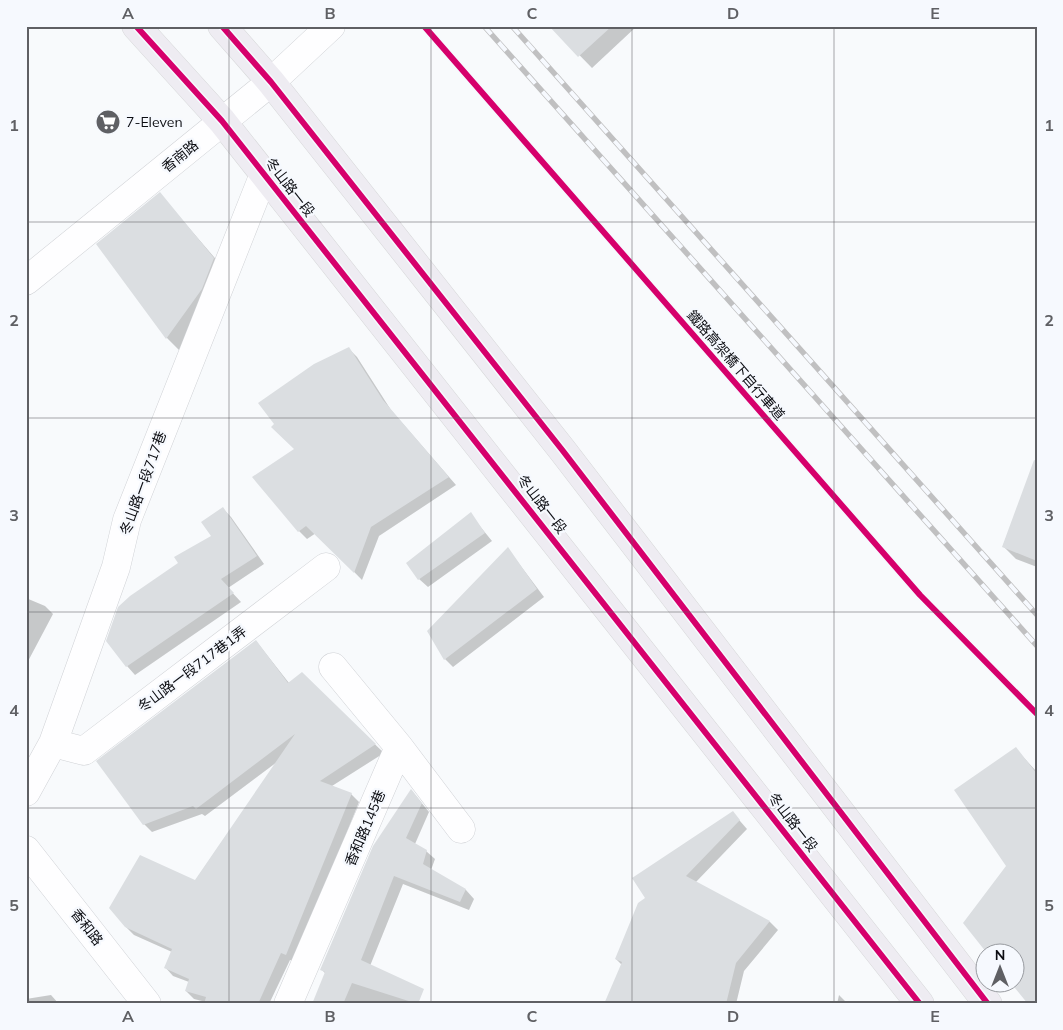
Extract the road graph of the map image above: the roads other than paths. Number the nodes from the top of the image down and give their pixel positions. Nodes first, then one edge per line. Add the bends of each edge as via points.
1 (136, 26) edge
2 (222, 26) edge
3 (331, 26) edge
4 (271, 82) junction
5 (222, 121) junction
6 (264, 174) junction
7 (26, 281) edge
8 (326, 567) dead end
9 (333, 667) dead end
10 (54, 743) junction
11 (400, 747) junction
12 (26, 792) edge
13 (462, 829) dead end
14 (26, 850) edge
15 (147, 1004) edge
16 (288, 1004) edge
17 (920, 1004) edge
18 (988, 1004) edge

1 - 5 main road, 冬山路一段
2 - 4 main road
3 - 4 street, 香南路
4 - 5 street, 香南路
4 - 18 main road via 557,443
5 - 6 main road, 冬山路一段
5 - 7 street, 香南路
6 - 10 street, 冬山路一段717巷 via 127,520 116,567
6 - 17 main road, 冬山路一段
8 - 10 street, 冬山路一段717巷1弄 via 84,751
9 - 11 street
10 - 12 street, 冬山路一段717巷
11 - 13 street
11 - 16 street, 香和路145巷
14 - 15 street, 香和路

